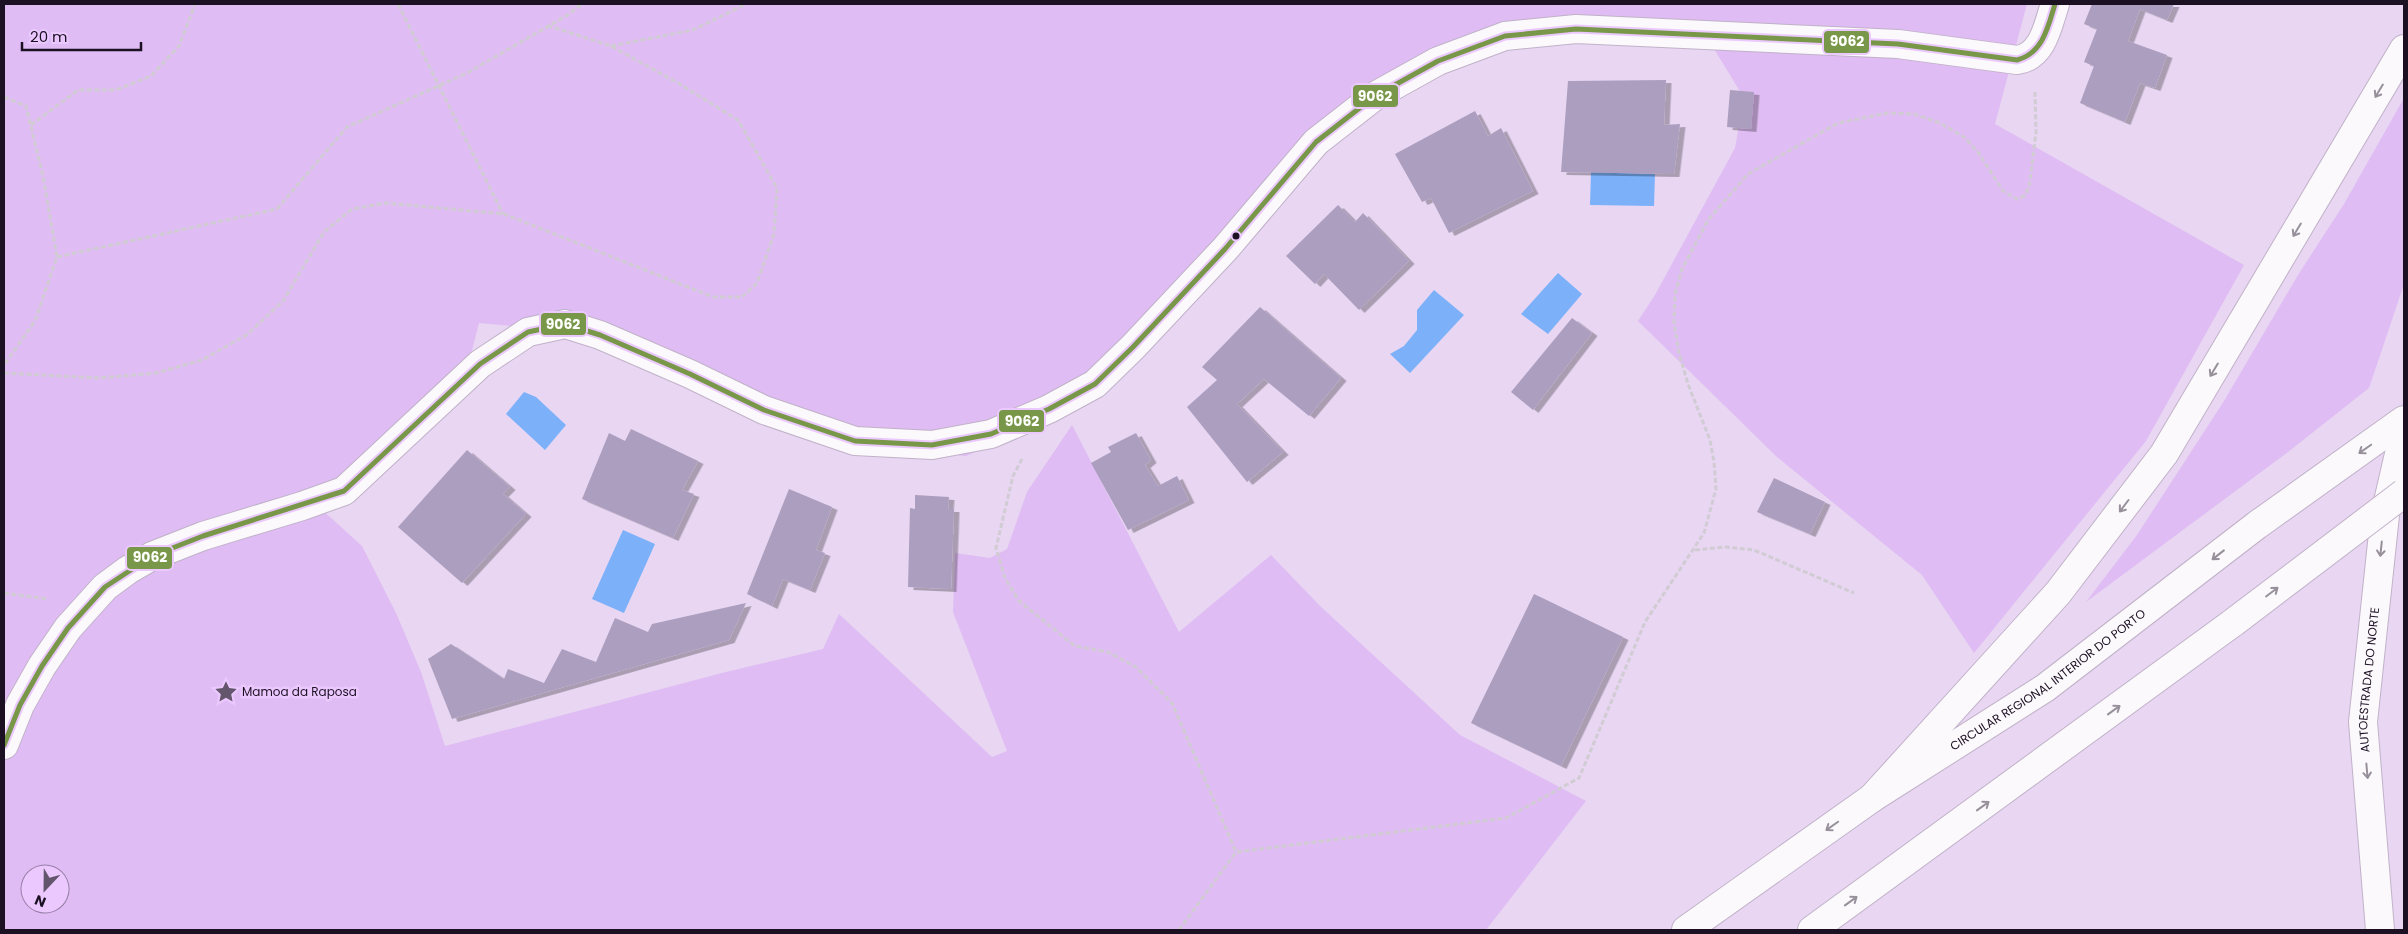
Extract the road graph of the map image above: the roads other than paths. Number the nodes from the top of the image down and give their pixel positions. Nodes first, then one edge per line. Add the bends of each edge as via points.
1 (2056, 4) edge
2 (2404, 49) edge
3 (2404, 420) edge
4 (2404, 432) edge
5 (2404, 493) edge
6 (4, 745) edge
7 (1872, 798) junction
8 (1686, 930) edge
9 (1812, 930) edge
10 (2380, 930) edge

1 - 6 main road via 2034,54 2017,60 1898,44 1576,29 1505,36 1438,61 1375,96 1316,142 1225,249 1095,384 1049,409 991,434 932,445 855,441 764,410 600,334 565,324 528,332 480,364 344,491 203,536 152,556 105,587 68,628 42,666 20,705
2 -> 7 main road via 2164,454 2058,593
3 -> 7 main road, CIRCULAR REGIONAL INTERIOR DO PORTO via 2257,525 2045,688
4 -> 10 main road, AUTOESTRADA DO NORTE via 2385,515 2363,722
9 -> 5 main road, bridge via 2234,622
7 -> 8 main road, CIRCULAR REGIONAL INTERIOR DO PORTO

